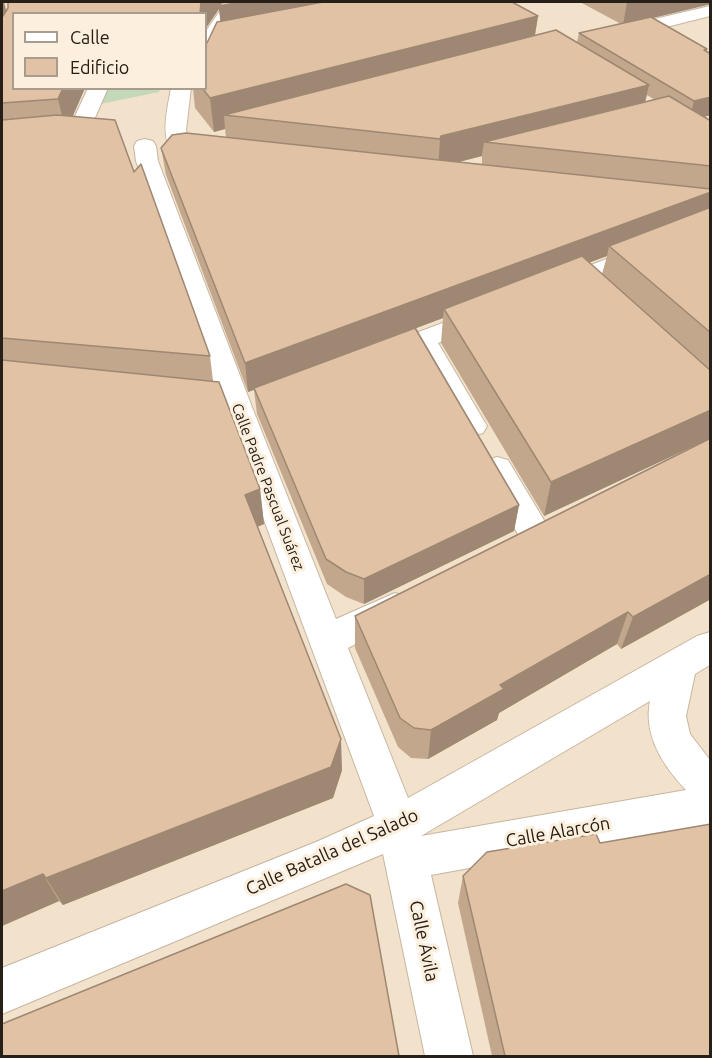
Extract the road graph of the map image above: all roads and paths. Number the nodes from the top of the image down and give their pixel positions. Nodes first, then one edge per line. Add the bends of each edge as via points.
1 (235, 2) edge
2 (711, 10) edge
3 (596, 38) edge
4 (232, 42) edge
5 (207, 44) edge
6 (207, 45) edge
7 (97, 90) edge
8 (181, 90) edge
9 (74, 141) edge
10 (707, 214) edge
11 (581, 278) junction
12 (605, 299) edge
13 (422, 339) junction
14 (358, 364) edge
15 (567, 521) edge
16 (536, 536) junction
17 (504, 552) edge
18 (419, 595) edge
19 (327, 641) junction
20 (711, 647) edge
21 (678, 666) junction
22 (711, 786) edge
23 (711, 805) edge
24 (402, 843) junction
25 (2, 991) edge
26 (449, 1056) edge

1 - 5 street
2 - 3 street
4 - 6 street
7 - 9 street
8 - 19 street, Calle Padre Pascual Suárez via 175,130 195,149 135,145 147,161
10 - 11 street
11 - 12 street
11 - 13 street
13 - 14 street
13 - 16 street
15 - 16 street
16 - 17 street
18 - 19 street
19 - 24 street, Calle Padre Pascual Suárez
20 - 21 street, Calle Batalla del Salado
21 - 22 street via 667,716 674,745
21 - 24 street, Calle Batalla del Salado
23 - 24 street, Calle Alarcón
24 - 25 street, Calle Batalla del Salado via 330,857
24 - 26 street, Calle Ávila

